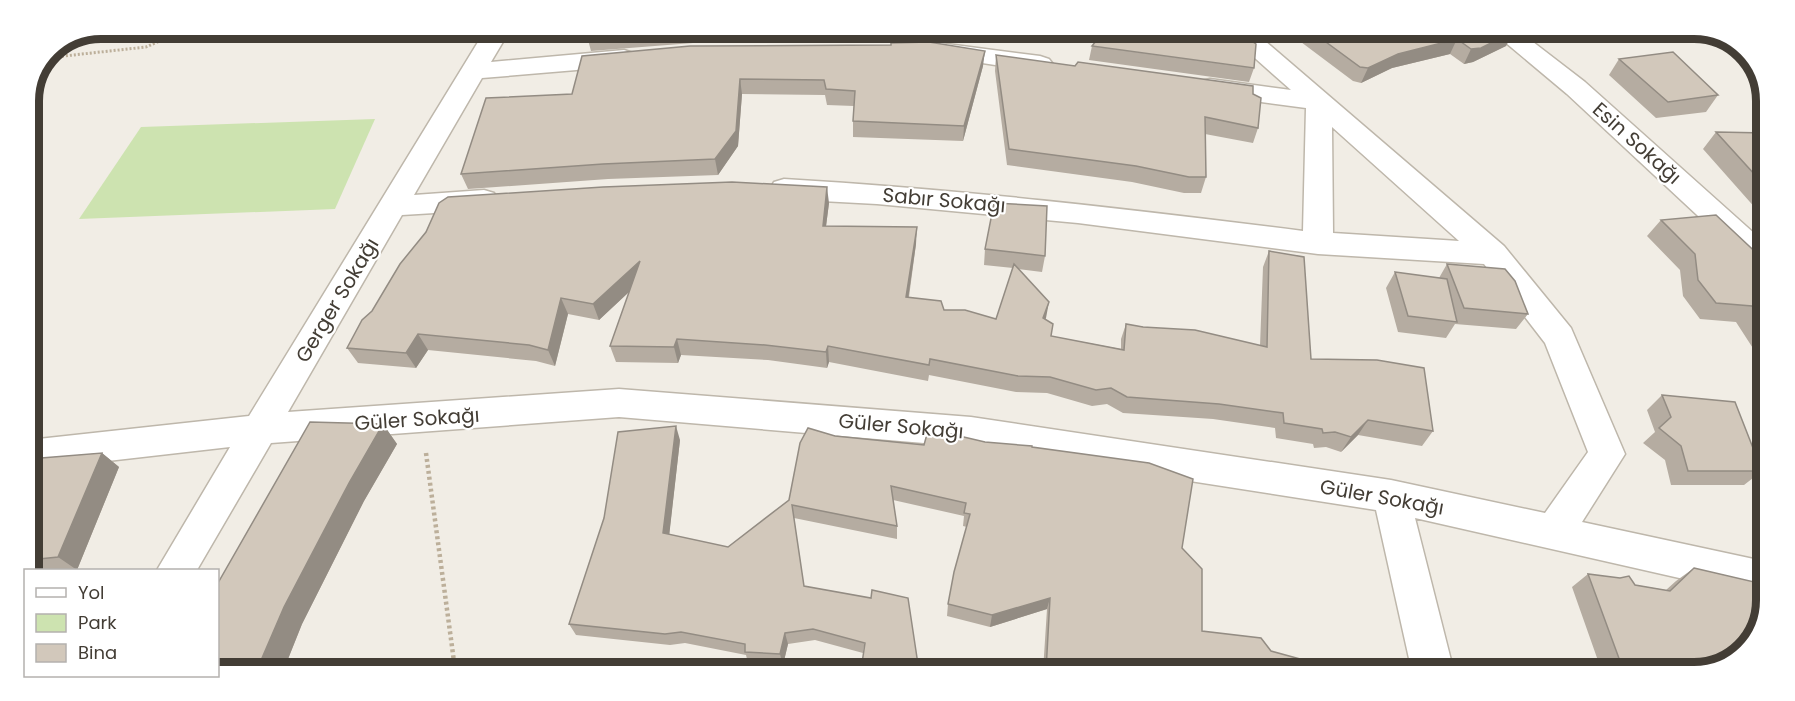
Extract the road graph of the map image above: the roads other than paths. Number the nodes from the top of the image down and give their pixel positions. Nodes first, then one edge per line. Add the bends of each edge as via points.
1 (493, 39) edge
2 (1244, 39) edge
3 (1514, 39) edge
4 (918, 48) edge
5 (645, 56) edge
6 (1059, 66) edge
7 (473, 71) junction
8 (1189, 84) edge
9 (1319, 102) junction
10 (753, 187) edge
11 (506, 198) edge
12 (392, 207) junction
13 (1318, 243) junction
14 (1756, 252) edge
15 (1493, 254) junction
16 (260, 429) junction
17 (39, 454) edge
18 (1391, 496) junction
19 (1554, 532) junction
20 (177, 569) edge
21 (1756, 577) edge
22 (1431, 662) edge

1 - 7 street, Gerger Sokağı
2 - 9 street
3 - 14 street, Esin Sokağı via 1576,88
4 - 6 street
5 - 7 street
7 - 12 street, Gerger Sokağı
8 - 9 street
9 - 13 street
9 - 15 street
10 - 13 street, Sabır Sokağı via 1078,213
11 - 12 street
12 - 16 street, Gerger Sokağı
13 - 15 street, Sabır Sokağı
15 - 19 street via 1559,337 1607,454
16 - 17 street, Güler Sokağı
16 - 18 street, Güler Sokağı via 619,403 971,432
16 - 20 street, Gerger Sokağı
18 - 19 street, Güler Sokağı
18 - 22 street
19 - 21 street, Güler Sokağı

